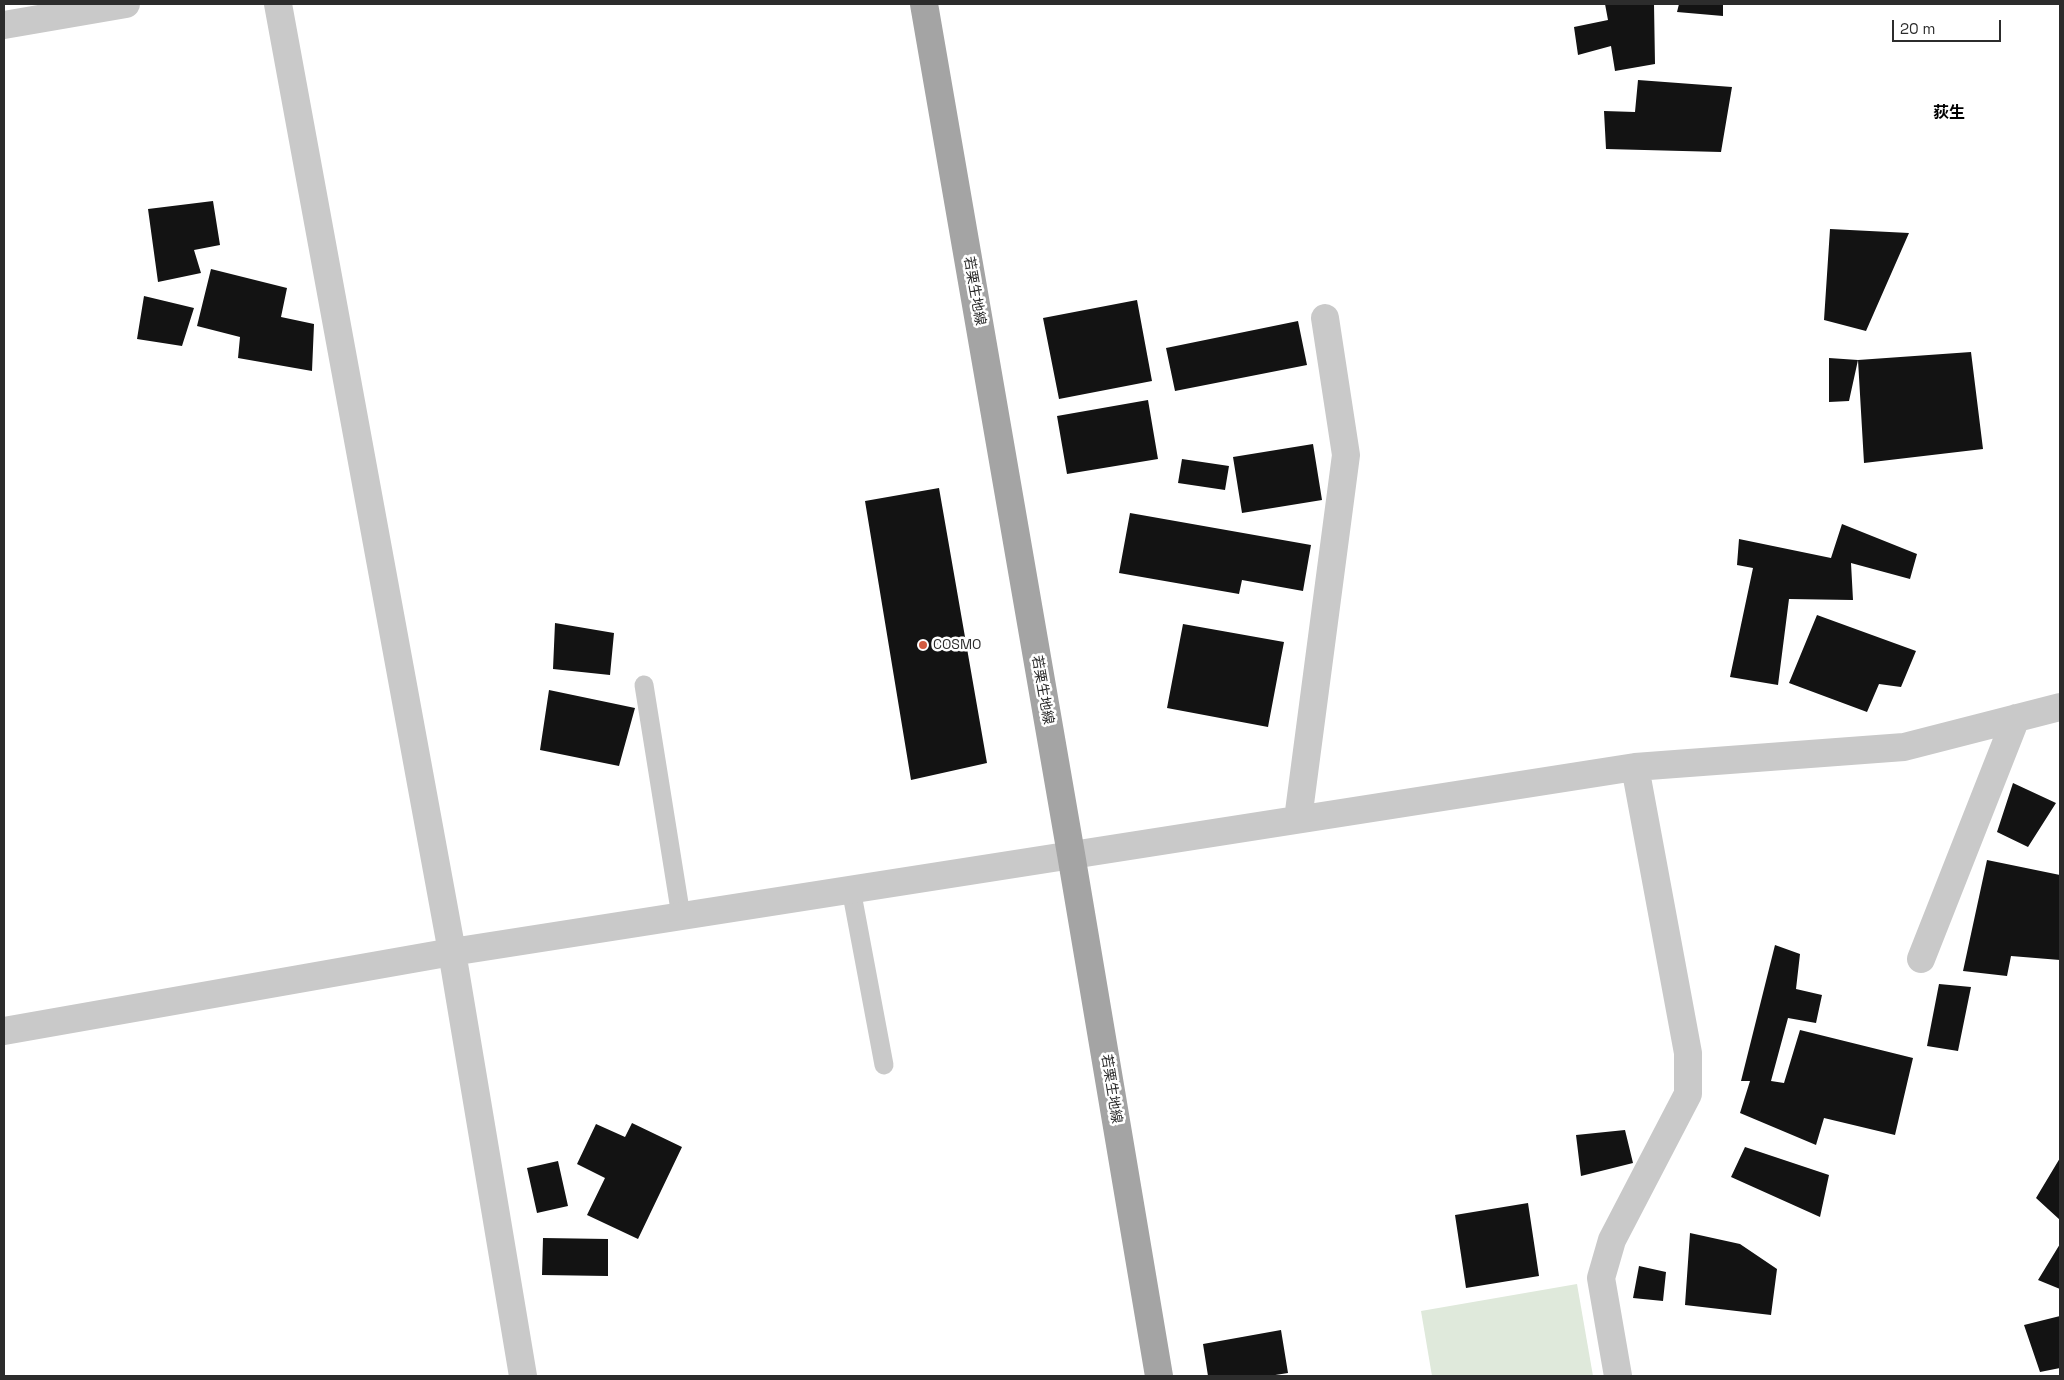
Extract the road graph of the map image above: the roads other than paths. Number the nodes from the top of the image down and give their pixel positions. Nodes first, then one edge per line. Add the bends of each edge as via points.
1 (126, 4) edge
2 (278, 4) edge
3 (924, 4) edge
4 (4, 25) edge
5 (1325, 318) dead end
6 (644, 685) dead end
7 (2060, 707) edge
8 (2016, 718) junction
9 (1635, 767) junction
10 (1298, 819) junction
11 (1071, 854) junction
12 (851, 889) junction
13 (681, 916) junction
14 (452, 952) junction
15 (1921, 960) dead end
16 (4, 1031) edge
17 (884, 1065) dead end
18 (523, 1376) edge
19 (1159, 1376) edge
20 (1618, 1376) edge

1 - 4 street
2 - 14 street
3 - 11 main road, 若栗生地線
5 - 10 street via 1346,456
6 - 13 lane
7 - 8 street
8 - 9 street via 1904,747
8 - 15 street
9 - 10 street
9 - 20 street via 1688,1053 1688,1094 1612,1240 1601,1278
10 - 11 street
11 - 12 street
11 - 19 main road, 若栗生地線
12 - 13 street
12 - 17 lane
13 - 14 street
14 - 16 street
14 - 18 street

